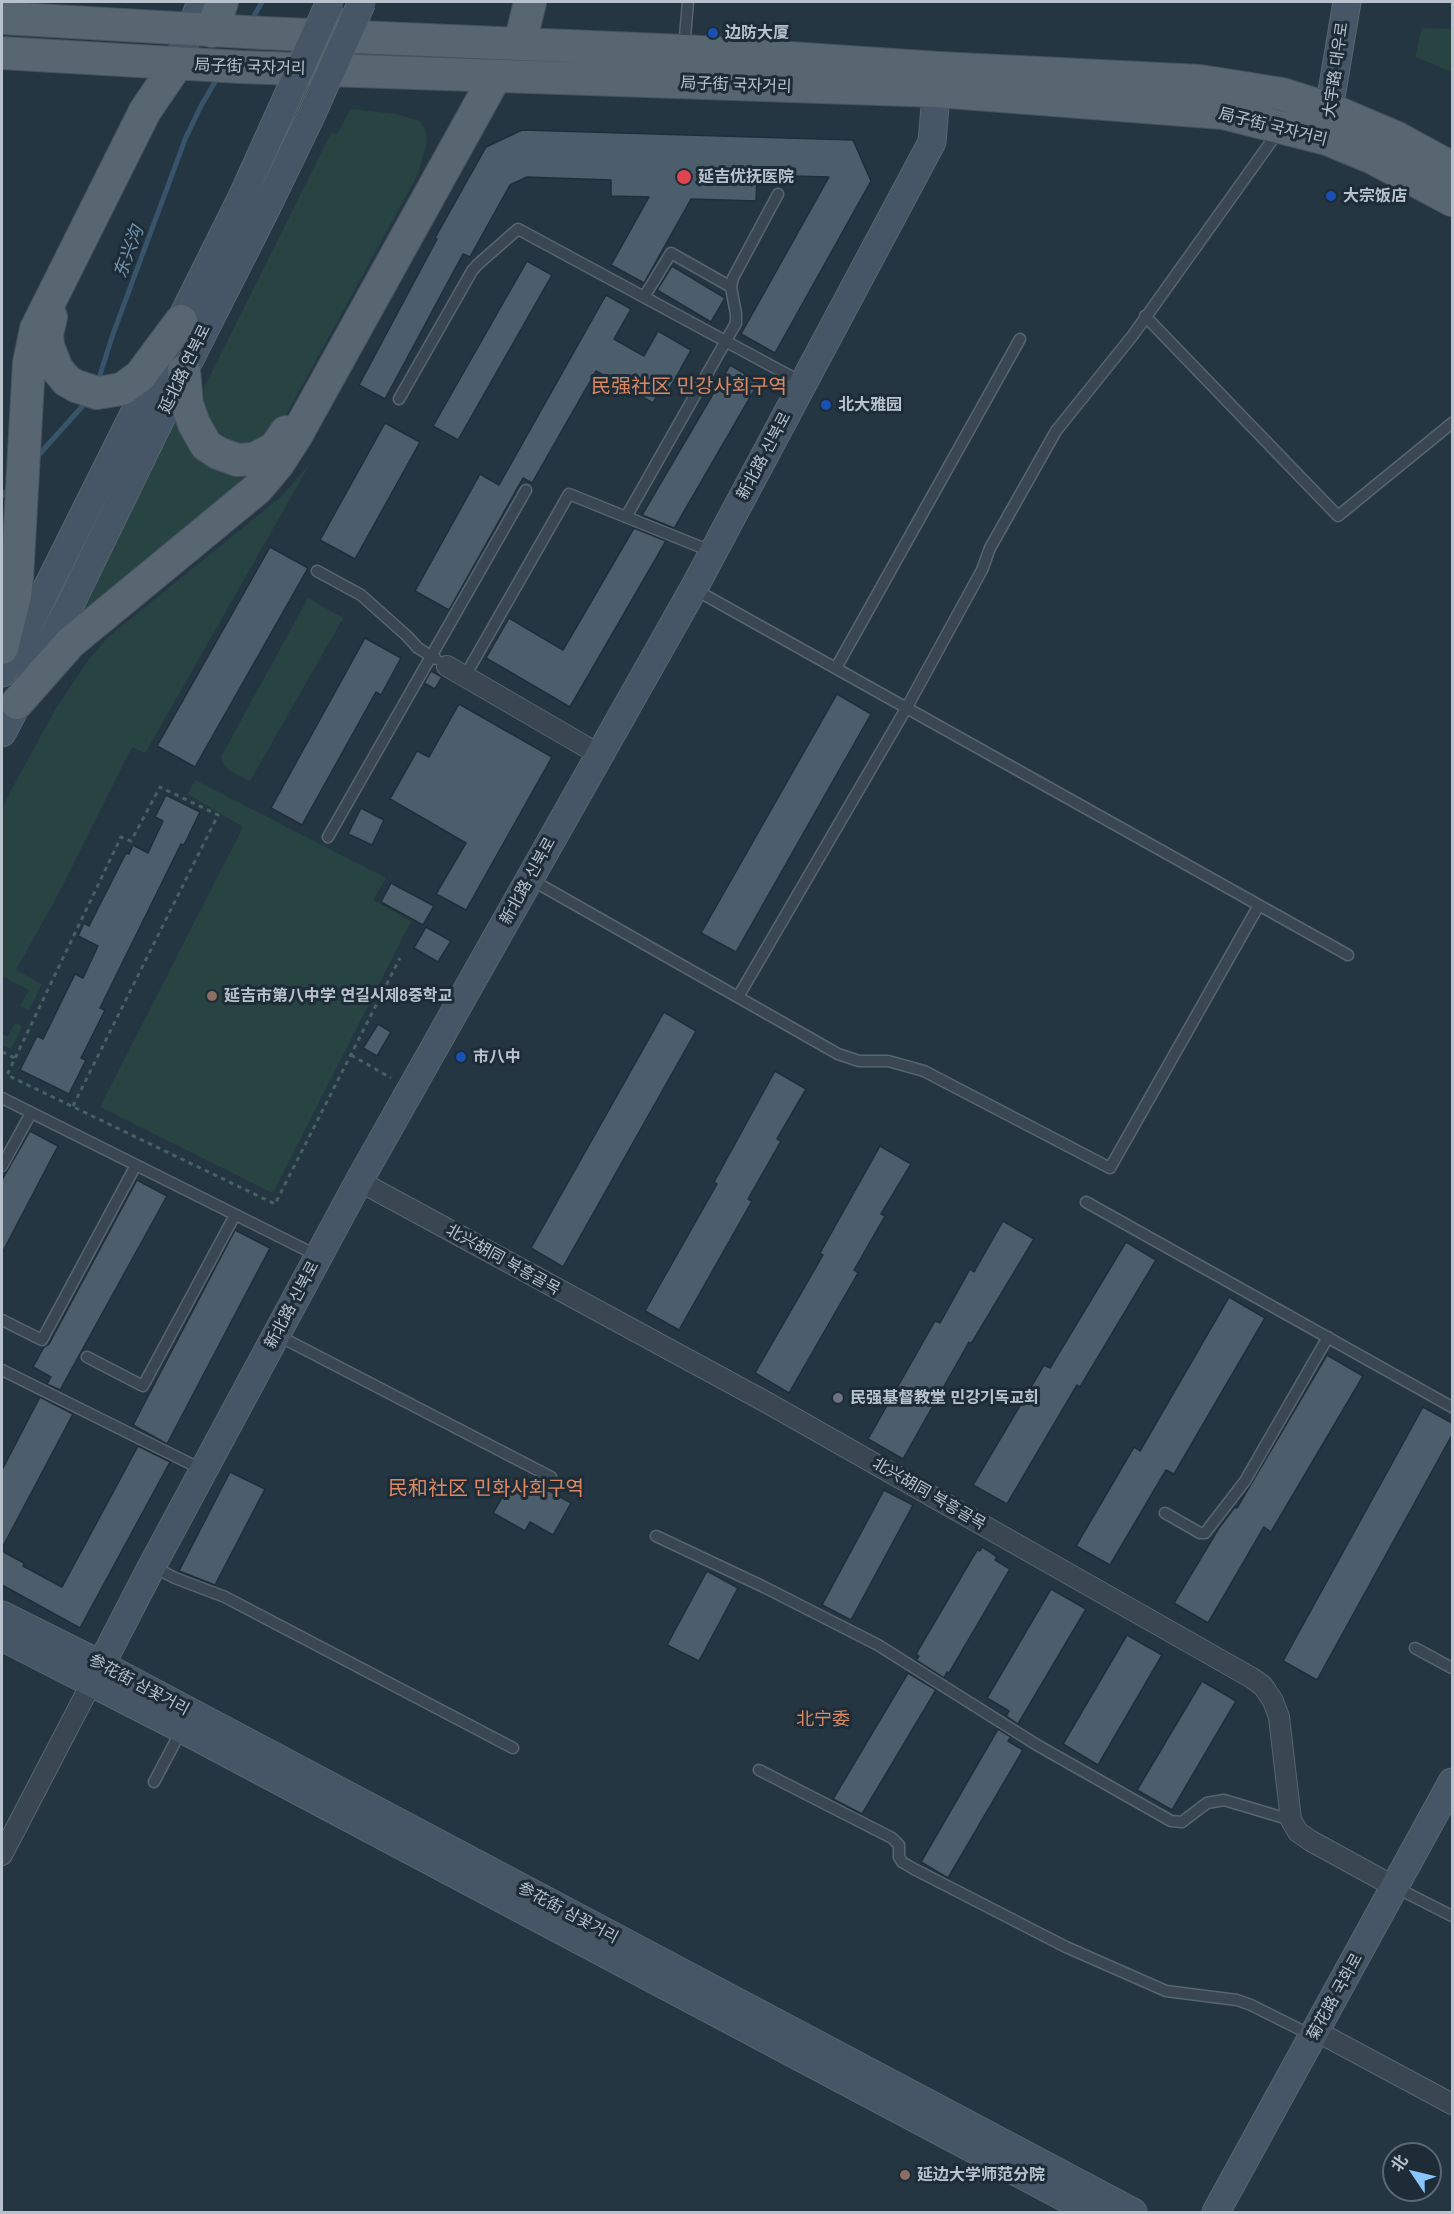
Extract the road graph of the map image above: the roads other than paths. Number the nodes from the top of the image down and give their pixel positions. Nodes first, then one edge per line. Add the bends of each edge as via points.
1 (330, 2) edge
2 (362, 2) edge
3 (520, 2) edge
4 (530, 2) edge
5 (546, 2) edge
6 (688, 2) edge
7 (1347, 2) edge
8 (2, 18) edge
9 (209, 19) edge
10 (515, 43) junction
11 (684, 51) junction
12 (2, 53) edge
13 (187, 64) junction
14 (491, 76) junction
15 (938, 80) junction
16 (1328, 124) junction
17 (1281, 127) junction
18 (1452, 168) edge
19 (778, 195) dead end
20 (1452, 200) edge
21 (731, 287) junction
22 (644, 297) junction
23 (1145, 316) junction
24 (181, 321) junction
25 (1020, 339) dead end
26 (726, 341) junction
27 (184, 371) junction
28 (804, 383) junction
29 (399, 399) dead end
30 (1452, 423) edge
31 (526, 490) dead end
32 (626, 517) junction
33 (713, 552) junction
34 (317, 571) dead end
35 (694, 588) junction
36 (2, 648) edge
37 (439, 661) junction
38 (836, 668) junction
39 (2, 673) edge
40 (465, 676) junction
41 (17, 703) junction
42 (907, 707) junction
43 (2, 733) edge
44 (600, 755) junction
45 (328, 837) dead end
46 (530, 879) junction
47 (1259, 905) junction
48 (1348, 955) dead end
49 (738, 998) junction
50 (2, 1098) edge
51 (31, 1113) junction
52 (136, 1165) junction
53 (2, 1166) edge
54 (359, 1181) junction
55 (1086, 1202) dead end
56 (235, 1215) junction
57 (318, 1256) junction
58 (2, 1320) edge
59 (276, 1335) junction
60 (1328, 1337) junction
61 (87, 1358) dead end
62 (2, 1370) edge
63 (1452, 1407) edge
64 (204, 1470) junction
65 (551, 1477) dead end
66 (1165, 1513) dead end
67 (656, 1536) dead end
68 (152, 1566) junction
69 (2, 1615) edge
70 (2, 1637) edge
71 (1415, 1648) dead end
72 (1452, 1668) edge
73 (96, 1673) junction
74 (182, 1730) junction
75 (513, 1748) dead end
76 (759, 1770) dead end
77 (154, 1782) dead end
78 (1452, 1782) edge
79 (1291, 1820) junction
80 (2, 1855) edge
81 (1395, 1887) junction
82 (1452, 1916) edge
83 (1315, 2034) junction
84 (1452, 2104) edge
85 (1092, 2212) edge
86 (1133, 2212) edge
87 (1216, 2212) edge

1 - 24 main road, 延北路 연북로, bridge
2 - 27 main road, 延北路 연북로, bridge via 310,118
3 - 10 main road
4 - 10 main road
5 - 10 street
6 - 11 lane
7 - 16 main road, 大宇路 대우로
8 - 9 main road, 局子街 국자거리
9 - 10 main road, 局子街 국자거리 via 263,33
9 - 13 main road
10 - 11 main road, 局子街 국자거리
11 - 15 main road, 局子街 국자거리
12 - 13 main road, 局子街 국자거리
13 - 14 main road, 局子街 국자거리
13 - 24 main road via 50,320 48,346 57,369 67,381 97,393 122,389 148,368
13 - 36 main road via 145,111 36,328 29,363 17,578
14 - 15 main road, 局子街 국자거리
14 - 27 main road via 295,418 268,453 242,460 210,448 201,438 187,404
14 - 41 main road via 278,465 256,489 70,643
15 - 16 main road, 局子街 국자거리 via 1200,81 1282,94
15 - 17 main road, 局子街 국자거리 via 1223,113
15 - 28 main road, 新北路 신북로 via 932,142
16 - 17 main road, 局子街 국자거리
16 - 18 main road, 局子街 국자거리 via 1397,138
16 - 20 main road, 局子街 국자거리 via 1373,158
17 - 23 lane
19 - 21 lane via 737,268
21 - 22 lane via 671,253
21 - 26 lane via 736,323
22 - 26 lane
22 - 29 lane via 518,229 472,271
23 - 30 lane via 1338,516
23 - 42 lane via 1056,431
24 - 39 main road, 延北路 연북로
25 - 38 lane
26 - 28 lane
26 - 32 lane
27 - 41 main road, 延北路 연북로 via 72,602
28 - 33 main road, 新北路 신북로
31 - 37 lane
32 - 33 lane
32 - 40 lane via 570,494
33 - 35 main road, 新北路 신북로
34 - 37 lane via 361,595 418,648
35 - 38 lane
35 - 44 main road, 新北路 신북로
37 - 40 street
37 - 45 lane
38 - 42 lane
40 - 44 street
41 - 43 main road, 延北路 연북로
42 - 47 lane
42 - 49 lane
44 - 46 main road, 新北路 신북로
46 - 49 lane
46 - 54 main road, 新北路 신북로
47 - 48 lane
47 - 49 lane via 1110,1168 924,1071 838,1054
50 - 51 lane
51 - 52 lane
51 - 53 lane
52 - 56 lane
52 - 58 lane via 42,1340
54 - 57 main road, 新北路 신북로
54 - 79 street, 北兴胡同 북흥골목 via 766,1402 1252,1678 1263,1686 1280,1717
55 - 60 lane
56 - 57 lane
56 - 61 lane via 143,1386
57 - 59 main road, 新北路 신북로
59 - 64 main road, 新北路 신북로
59 - 65 lane
60 - 63 lane
60 - 66 lane via 1245,1481 1205,1533
62 - 64 lane
64 - 68 main road, 新北路 신북로
67 - 79 lane via 878,1645 1037,1745 1171,1821 1182,1822 1207,1803 1224,1800
68 - 73 main road, 新北路 신북로
68 - 75 lane via 225,1597
69 - 73 main road, 参花街 삼꽃거리
70 - 73 main road, 参花街 삼꽃거리
71 - 72 lane
73 - 74 main road, 参花街 삼꽃거리
73 - 80 street
73 - 86 main road, 参花街 삼꽃거리
74 - 77 lane
74 - 85 main road, 参花街 삼꽃거리
76 - 83 lane via 892,1838 899,1845 902,1862 914,1869 1066,1947 1166,1991 1237,2000
78 - 81 main road, 菊花路 국화로
79 - 81 street via 1298,1832 1311,1841
81 - 82 lane
81 - 83 main road, 菊花路 국화로
83 - 84 street
83 - 87 main road, 菊花路 국화로

